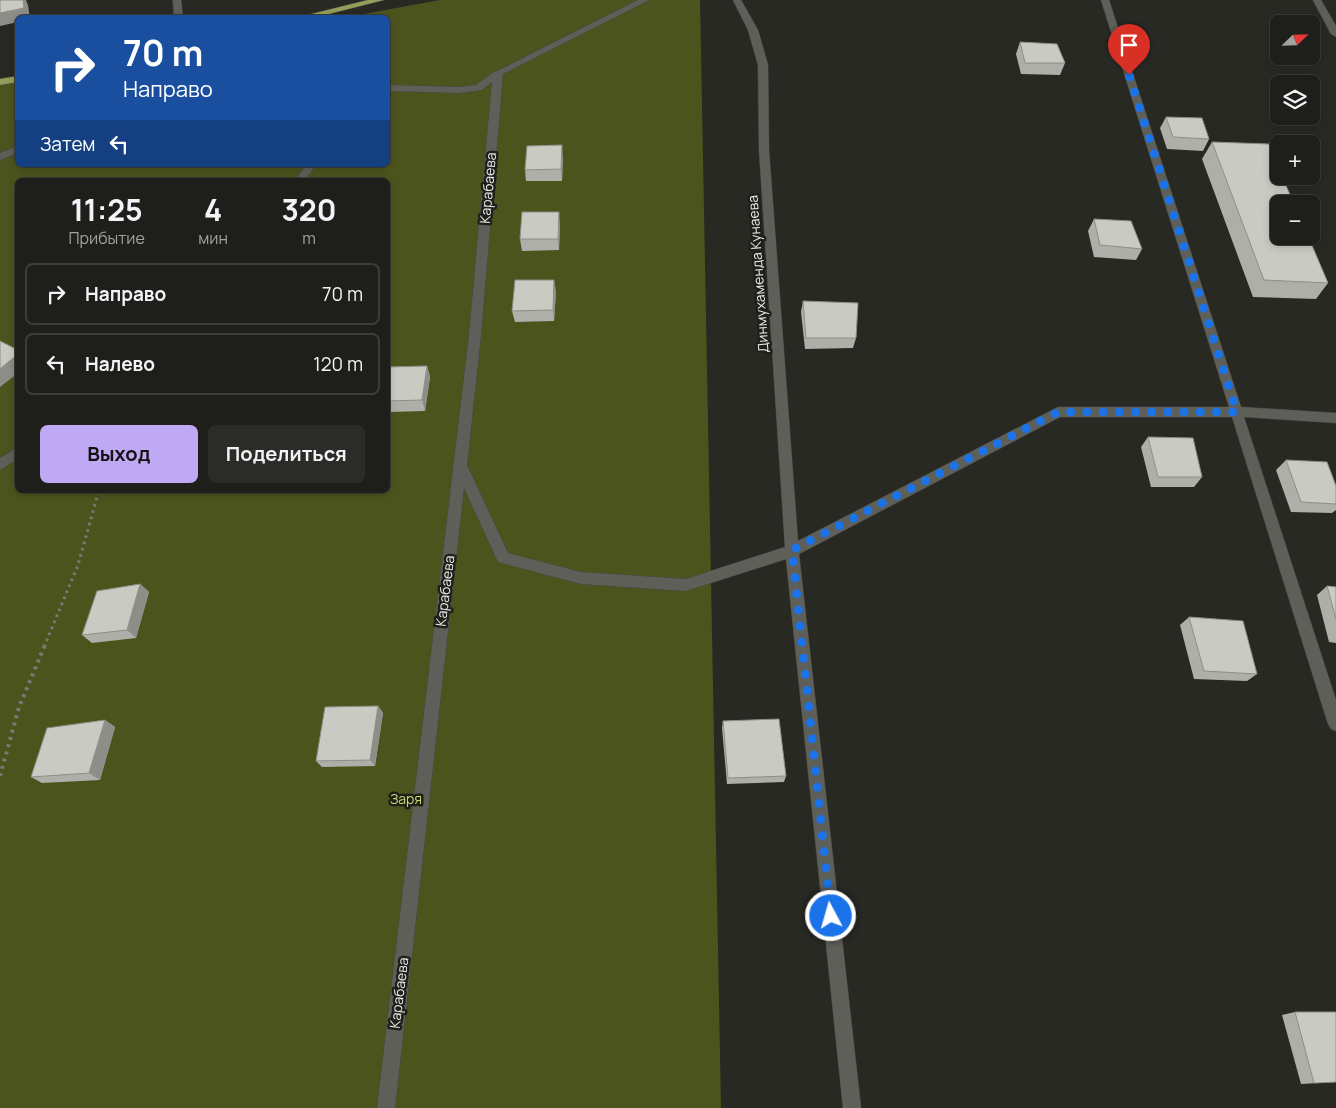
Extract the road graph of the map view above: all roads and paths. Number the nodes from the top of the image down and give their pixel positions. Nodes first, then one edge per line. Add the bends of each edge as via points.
1 (176, 0) edge
2 (380, 0) edge
3 (645, 0) edge
4 (737, 0) edge
5 (1104, 0) edge
6 (1317, 0) edge
7 (178, 15) edge
8 (312, 15) edge
9 (1336, 34) edge
10 (498, 73) junction
11 (15, 80) edge
12 (0, 82) edge
13 (390, 88) edge
14 (15, 150) edge
15 (0, 157) edge
16 (310, 167) edge
17 (301, 178) edge
18 (1237, 412) junction
19 (1336, 418) edge
20 (15, 454) edge
21 (0, 465) edge
22 (460, 465) junction
23 (98, 493) edge
24 (792, 550) junction
25 (1336, 724) edge
26 (0, 776) edge
27 (386, 1108) edge
28 (852, 1108) edge

1 - 7 street
2 - 8 highway
3 - 10 street
4 - 24 street, Динмухаменда Кунаева via 753,30 763,65 764,150
5 - 18 street
6 - 9 street
10 - 13 street via 479,88
10 - 22 street, Карабаева
11 - 12 highway
14 - 15 street
16 - 17 street
18 - 19 street
18 - 24 street via 1058,412
18 - 25 street
20 - 21 street
22 - 24 street via 503,558 572,576 686,584
22 - 27 street, Карабаева
23 - 26 path via 78,565 19,707
24 - 28 street

